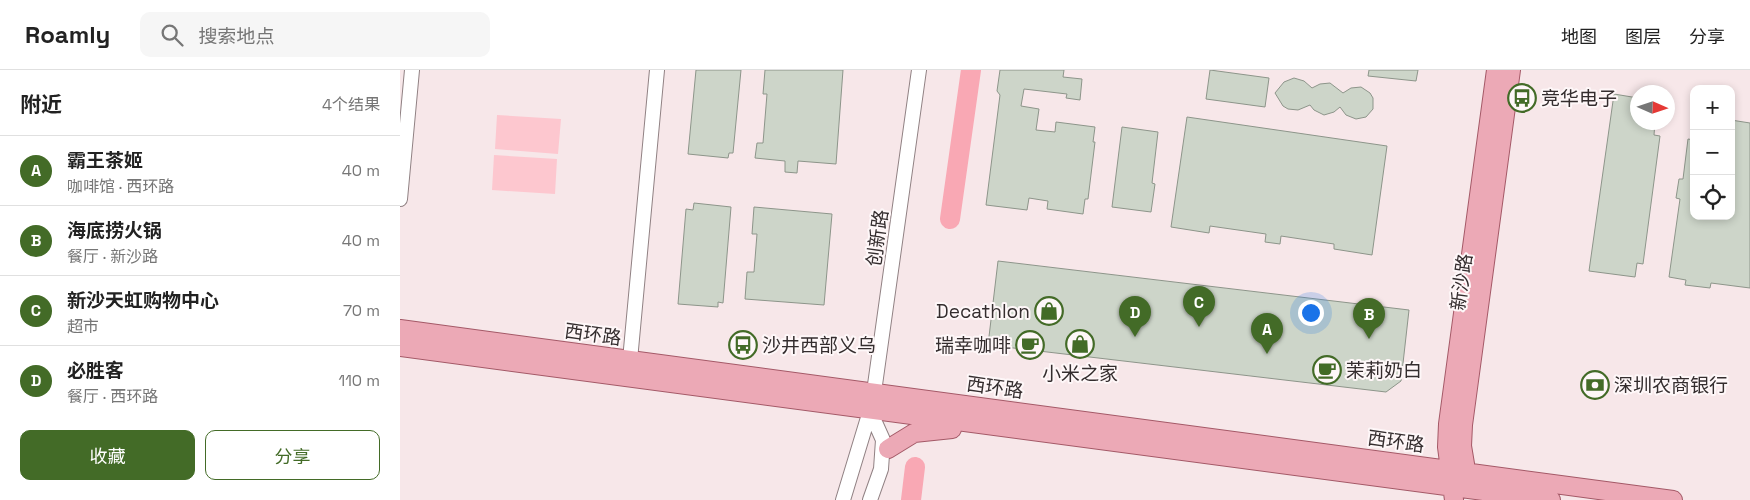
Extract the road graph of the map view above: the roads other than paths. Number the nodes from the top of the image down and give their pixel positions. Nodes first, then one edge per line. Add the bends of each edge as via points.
1 (412, 70) edge
2 (657, 70) edge
3 (919, 70) edge
4 (1496, 70) edge
5 (1511, 70) edge
6 (400, 199) edge
7 (400, 329) edge
8 (400, 347) edge
9 (630, 360) junction
10 (874, 392) junction
11 (870, 411) junction
12 (959, 422) junction
13 (888, 449) dead end
14 (1460, 486) edge
15 (843, 500) edge
16 (870, 500) edge
17 (1551, 500) edge
18 (1673, 500) edge

1 - 6 street
2 - 9 street
3 - 10 street, 创新路
4 - 14 main road, 新沙路 via 1448,424 1447,447
5 - 14 main road, 新沙路 via 1463,425
7 - 9 main road, 西环路
8 - 11 main road, 西环路
9 - 10 main road, 西环路
10 - 11 street, 创新路
10 - 14 main road, 西环路
11 - 12 main road, 西环路
11 - 15 street, 创新路
11 - 16 street via 883,440 881,469
12 - 13 main road via 951,430 914,433
12 - 14 main road, 西环路
14 - 17 main road, 西环路
14 - 18 main road, 西环路

